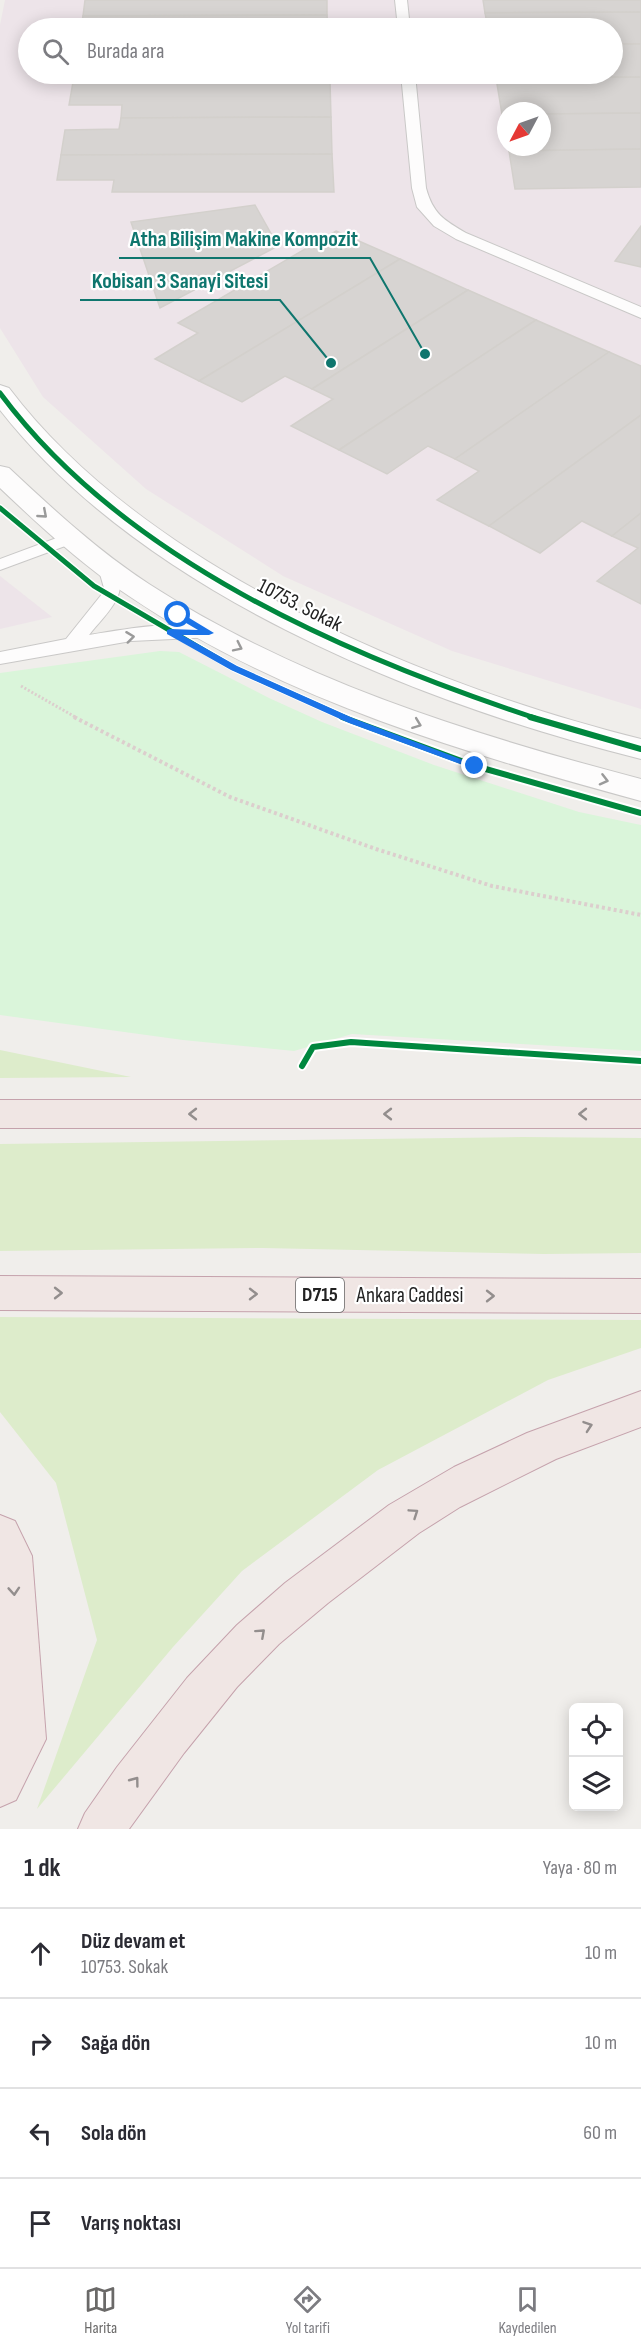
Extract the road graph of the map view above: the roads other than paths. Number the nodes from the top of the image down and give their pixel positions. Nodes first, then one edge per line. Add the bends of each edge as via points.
1 (401, 0) edge
2 (403, 18) edge
3 (409, 84) edge
4 (641, 313) edge
5 (0, 393) edge
6 (0, 474) edge
7 (70, 538) junction
8 (0, 565) edge
9 (107, 567) junction
10 (209, 633) junction
11 (72, 644) junction
12 (0, 658) edge
13 (641, 749) edge
14 (641, 790) edge
15 (0, 1114) edge
16 (641, 1114) edge
17 (0, 1293) edge
18 (641, 1296) edge
19 (641, 1409) edge
20 (0, 1536) edge
21 (0, 1784) edge
22 (101, 1829) edge

1 - 2 lane
3 - 4 lane via 419,188 424,207 439,223
5 - 13 street, 10753. Sokak via 36,436 118,513 266,607 404,671 551,724
6 -> 7 street
7 - 8 lane
7 - 9 street
9 - 10 street
9 - 11 lane via 111,595
11 -> 10 lane via 170,632
10 -> 14 street via 309,681 436,731
11 - 12 lane
16 -> 15 highway
17 -> 18 highway, Ankara Caddesi / D715
22 -> 19 highway via 185,1715 242,1650 310,1590 443,1494 582,1428
20 -> 21 highway via 11,1556 23,1739

